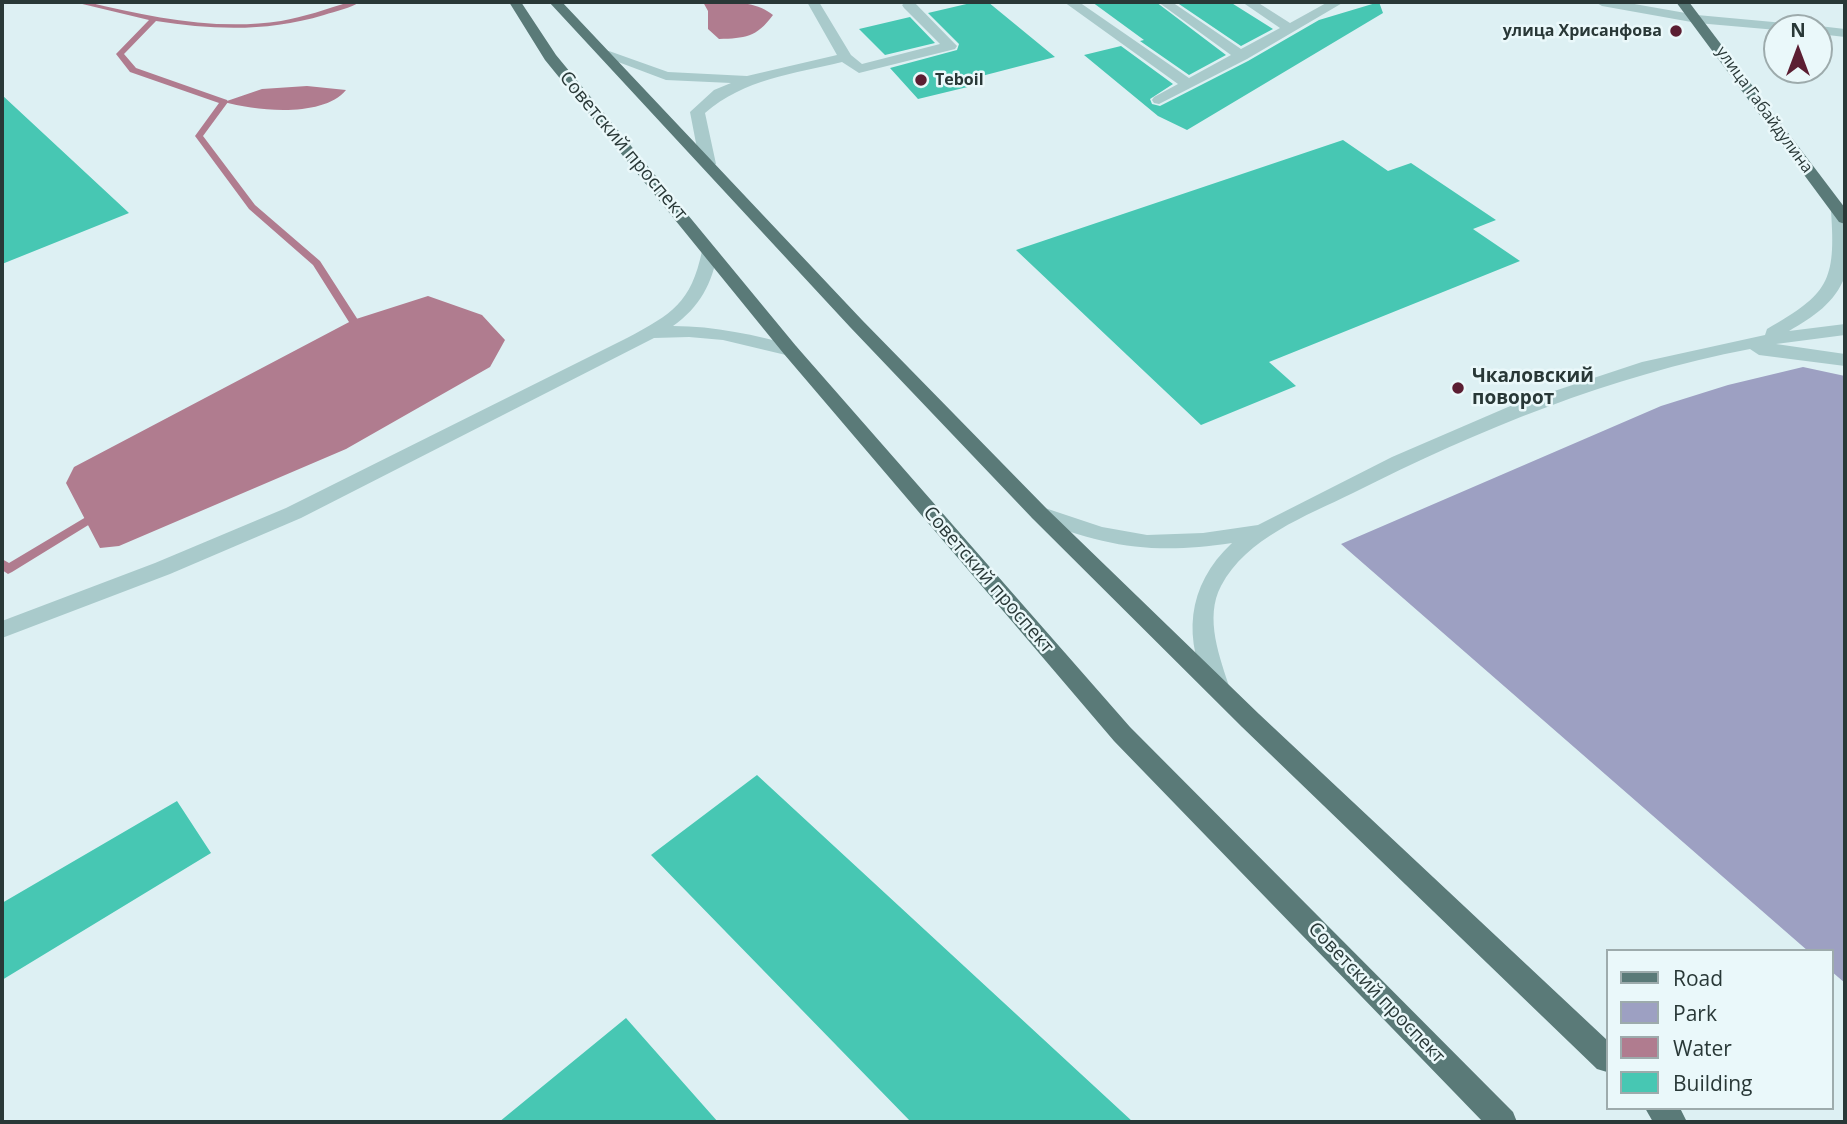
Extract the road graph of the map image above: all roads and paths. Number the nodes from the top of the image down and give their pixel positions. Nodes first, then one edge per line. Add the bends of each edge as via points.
1 (515, 2) edge
2 (555, 2) edge
3 (813, 2) edge
4 (1071, 2) edge
5 (1164, 2) edge
6 (1248, 2) edge
7 (1335, 2) edge
8 (1602, 2) edge
9 (1682, 2) edge
10 (909, 5) dead end
11 (1697, 19) junction
12 (1763, 25) edge
13 (1289, 28) junction
14 (604, 54) junction
15 (1241, 56) junction
16 (845, 57) junction
17 (752, 79) junction
18 (1188, 84) junction
19 (1159, 100) dead end
20 (708, 164) junction
21 (1842, 215) edge
22 (710, 251) junction
23 (1845, 330) edge
24 (648, 334) junction
25 (1755, 343) junction
26 (1729, 348) junction
27 (790, 349) junction
28 (1845, 360) edge
29 (1039, 513) junction
30 (1258, 532) junction
31 (2, 630) edge
32 (1219, 689) junction
33 (1605, 1057) edge
34 (1503, 1122) edge

1 - 22 main road, Советский проспект via 550,57
2 - 14 main road
3 - 16 street
4 - 18 street
5 - 15 street
6 - 13 street
7 - 13 street
8 - 11 street
9 - 11 main road, улица Габайдулина
10 - 16 street via 950,46 859,69
11 - 12 street
11 - 21 main road, улица Габайдулина
13 - 15 street
14 - 17 street via 666,76
14 - 20 main road
15 - 18 street
16 - 17 street
17 - 20 street via 719,93 697,112
18 - 19 street
20 - 29 main road
21 - 25 street via 1841,269 1828,297
22 - 24 street via 706,272 688,306
22 - 27 main road, Советский проспект
23 - 25 street
24 - 27 street via 705,331
24 - 31 street via 392,466 259,528
25 - 26 street
26 - 28 street
26 - 30 street via 1541,400 1388,465
27 - 34 main road, Советский проспект via 1122,734
29 - 30 street via 1114,538 1168,542
29 - 32 main road
30 - 32 street via 1228,559 1210,584 1202,624
32 - 33 main road

